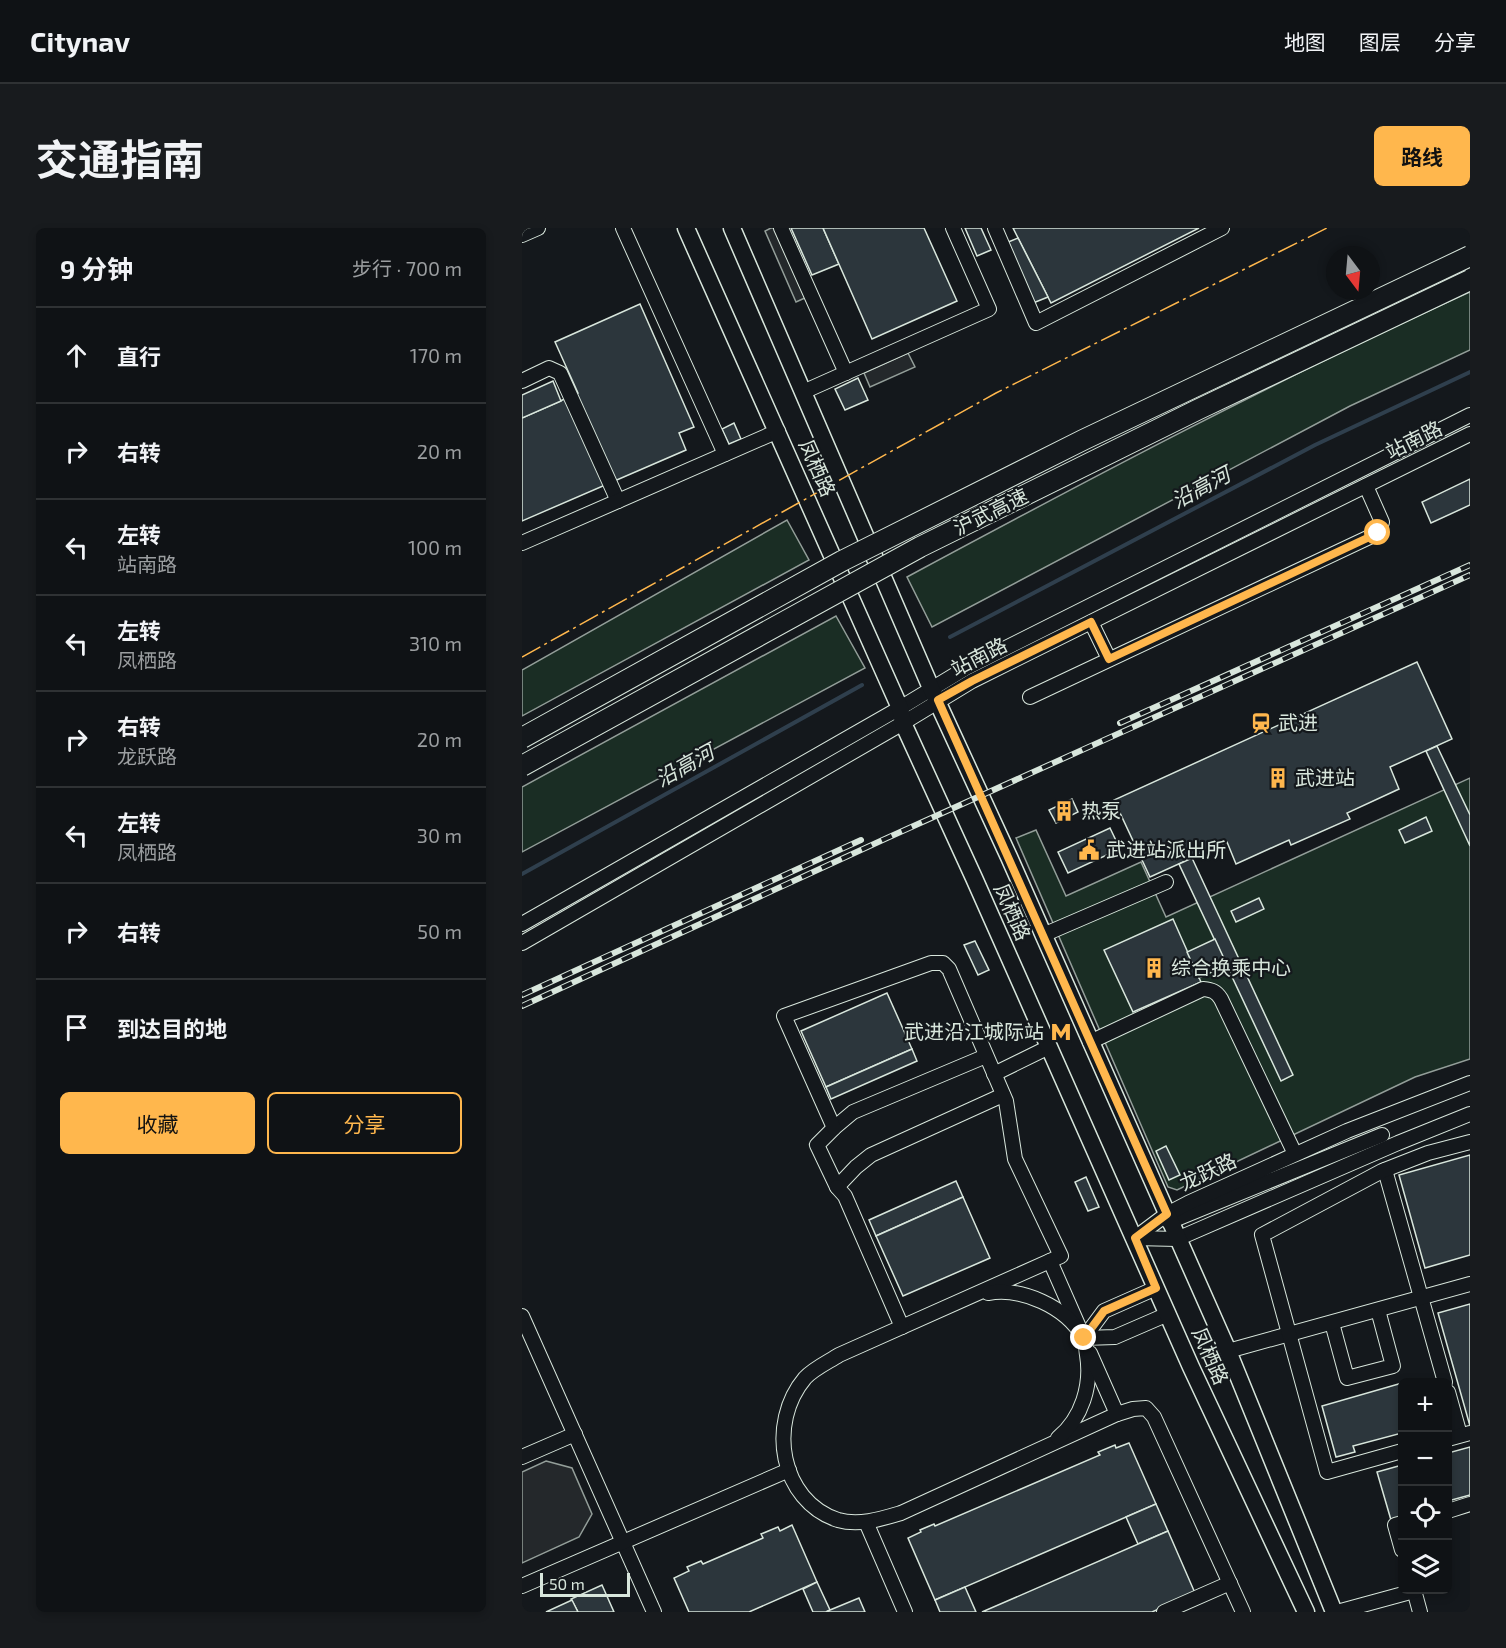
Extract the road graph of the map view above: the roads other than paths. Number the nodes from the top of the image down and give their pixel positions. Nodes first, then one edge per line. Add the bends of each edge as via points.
1 (538, 228) edge
2 (623, 228) edge
3 (686, 228) edge
4 (732, 228) edge
5 (781, 228) edge
6 (953, 228) edge
7 (994, 228) edge
8 (1222, 228) edge
9 (522, 235) edge
10 (1470, 256) edge
11 (1470, 280) edge
12 (846, 373) junction
13 (522, 381) edge
14 (803, 392) junction
15 (1470, 415) edge
16 (778, 431) junction
17 (1470, 434) edge
18 (725, 454) junction
19 (1366, 486) junction
20 (618, 501) junction
21 (522, 543) edge
22 (1091, 622) junction
23 (1109, 659) junction
24 (935, 694) junction
25 (1030, 697) dead end
26 (902, 715) junction
27 (522, 738) edge
28 (522, 766) edge
29 (1166, 882) dead end
30 (522, 924) edge
31 (1043, 935) junction
32 (522, 944) edge
33 (1090, 1042) junction
34 (1049, 1047) junction
35 (986, 1056) junction
36 (994, 1074) junction
37 (1470, 1083) edge
38 (1003, 1095) junction
39 (1470, 1114) edge
40 (834, 1128) junction
41 (1382, 1135) dead end
42 (1470, 1142) edge
43 (1295, 1154) junction
44 (1385, 1170) junction
45 (837, 1187) junction
46 (1168, 1218) junction
47 (1135, 1238) junction
48 (1177, 1239) junction
49 (1050, 1261) junction
50 (1470, 1284) edge
51 (1156, 1288) junction
52 (971, 1296) junction
53 (1420, 1298) junction
54 (1378, 1310) junction
55 (1168, 1314) junction
56 (522, 1316) edge
57 (1332, 1323) junction
58 (902, 1327) junction
59 (1289, 1334) junction
60 (1084, 1338) junction
61 (1228, 1351) junction
62 (1444, 1378) edge
63 (1452, 1408) edge
64 (1117, 1414) junction
65 (575, 1434) junction
66 (1459, 1436) edge
67 (1050, 1445) junction
68 (1398, 1452) edge
69 (522, 1457) edge
70 (789, 1470) junction
71 (1470, 1504) edge
72 (1452, 1510) edge
73 (866, 1522) junction
74 (623, 1542) junction
75 (1230, 1583) junction
76 (522, 1586) edge
77 (1400, 1594) edge
78 (1415, 1594) edge
79 (654, 1612) edge
80 (905, 1612) edge
81 (1164, 1612) edge
82 (1243, 1612) edge
83 (1305, 1612) edge
84 (1335, 1612) edge
85 (1420, 1612) edge

1 - 9 street
2 - 18 street
3 - 16 main road, 凤栖路
4 - 14 main road, 凤栖路
5 - 12 street
6 - 12 street via 989,309
7 - 8 street via 1036,323
10 - 27 highway, 沪武高速, bridge via 1094,435 842,561
11 - 28 highway, 沪武高速, bridge via 920,547
12 - 14 street
13 - 20 street via 549,368 560,373
14 - 24 main road, 凤栖路
15 - 24 street, 站南路 via 987,657
16 - 18 street
16 - 26 main road, 凤栖路
17 - 19 street, 站南路
18 - 20 street
19 - 22 street, 站南路
19 - 23 street via 1382,522 1378,533
20 - 21 street
22 - 23 street
22 - 24 street, 站南路 via 972,681
23 - 25 street
24 - 26 street, 站南路
24 - 31 main road, 凤栖路
26 - 30 street, 站南路
26 - 32 street, 站南路
26 - 34 main road, 凤栖路
29 - 31 street
31 - 33 main road, 凤栖路
33 - 43 street via 1203,989 1217,993
33 - 46 main road, 凤栖路
34 - 36 street
34 - 47 main road, 凤栖路
35 - 36 street
35 - 40 street via 853,1112
35 - 40 street via 943,963 931,963 784,1016
36 - 38 street
37 - 43 street, 龙跃路
38 - 45 street via 871,1155
38 - 49 street via 1016,1159 1060,1256
39 - 48 street
40 - 45 street via 817,1145
41 - 46 street
42 - 44 street
43 - 46 street, 龙跃路 via 1188,1203
44 - 53 street
44 - 59 street via 1262,1235
45 - 58 street via 845,1196
46 - 47 street
46 - 48 main road, 凤栖路
47 - 48 street
47 - 51 main road, 凤栖路
48 - 61 main road, 凤栖路
49 - 52 street
49 - 60 street
50 - 53 street
51 - 55 main road, 凤栖路
51 - 60 street via 1104,1311
52 - 58 street
52 - 60 street via 997,1291 1019,1293 1047,1304 1068,1319
53 - 54 street
53 - 62 street
54 - 57 street
54 - 57 street via 1393,1366 1347,1378
55 - 60 street via 1115,1337
55 - 83 main road, 凤栖路
56 - 65 street
57 - 59 street
58 - 70 street via 839,1355 806,1377 791,1399 783,1421 783,1448
59 - 61 street
59 - 68 street via 1327,1472
60 - 64 street
60 - 67 street via 1088,1381 1081,1408 1069,1429
61 - 84 main road, 凤栖路
63 - 66 street
64 - 67 street
64 - 75 street via 1146,1408 1154,1417
65 - 69 street
65 - 74 street
67 - 73 street via 901,1512
70 - 73 street via 799,1492 813,1507 839,1520
70 - 74 street
71 - 72 street
73 - 80 street
74 - 76 street
74 - 79 street
75 - 81 street
75 - 82 street
77 - 84 street
78 - 85 street

